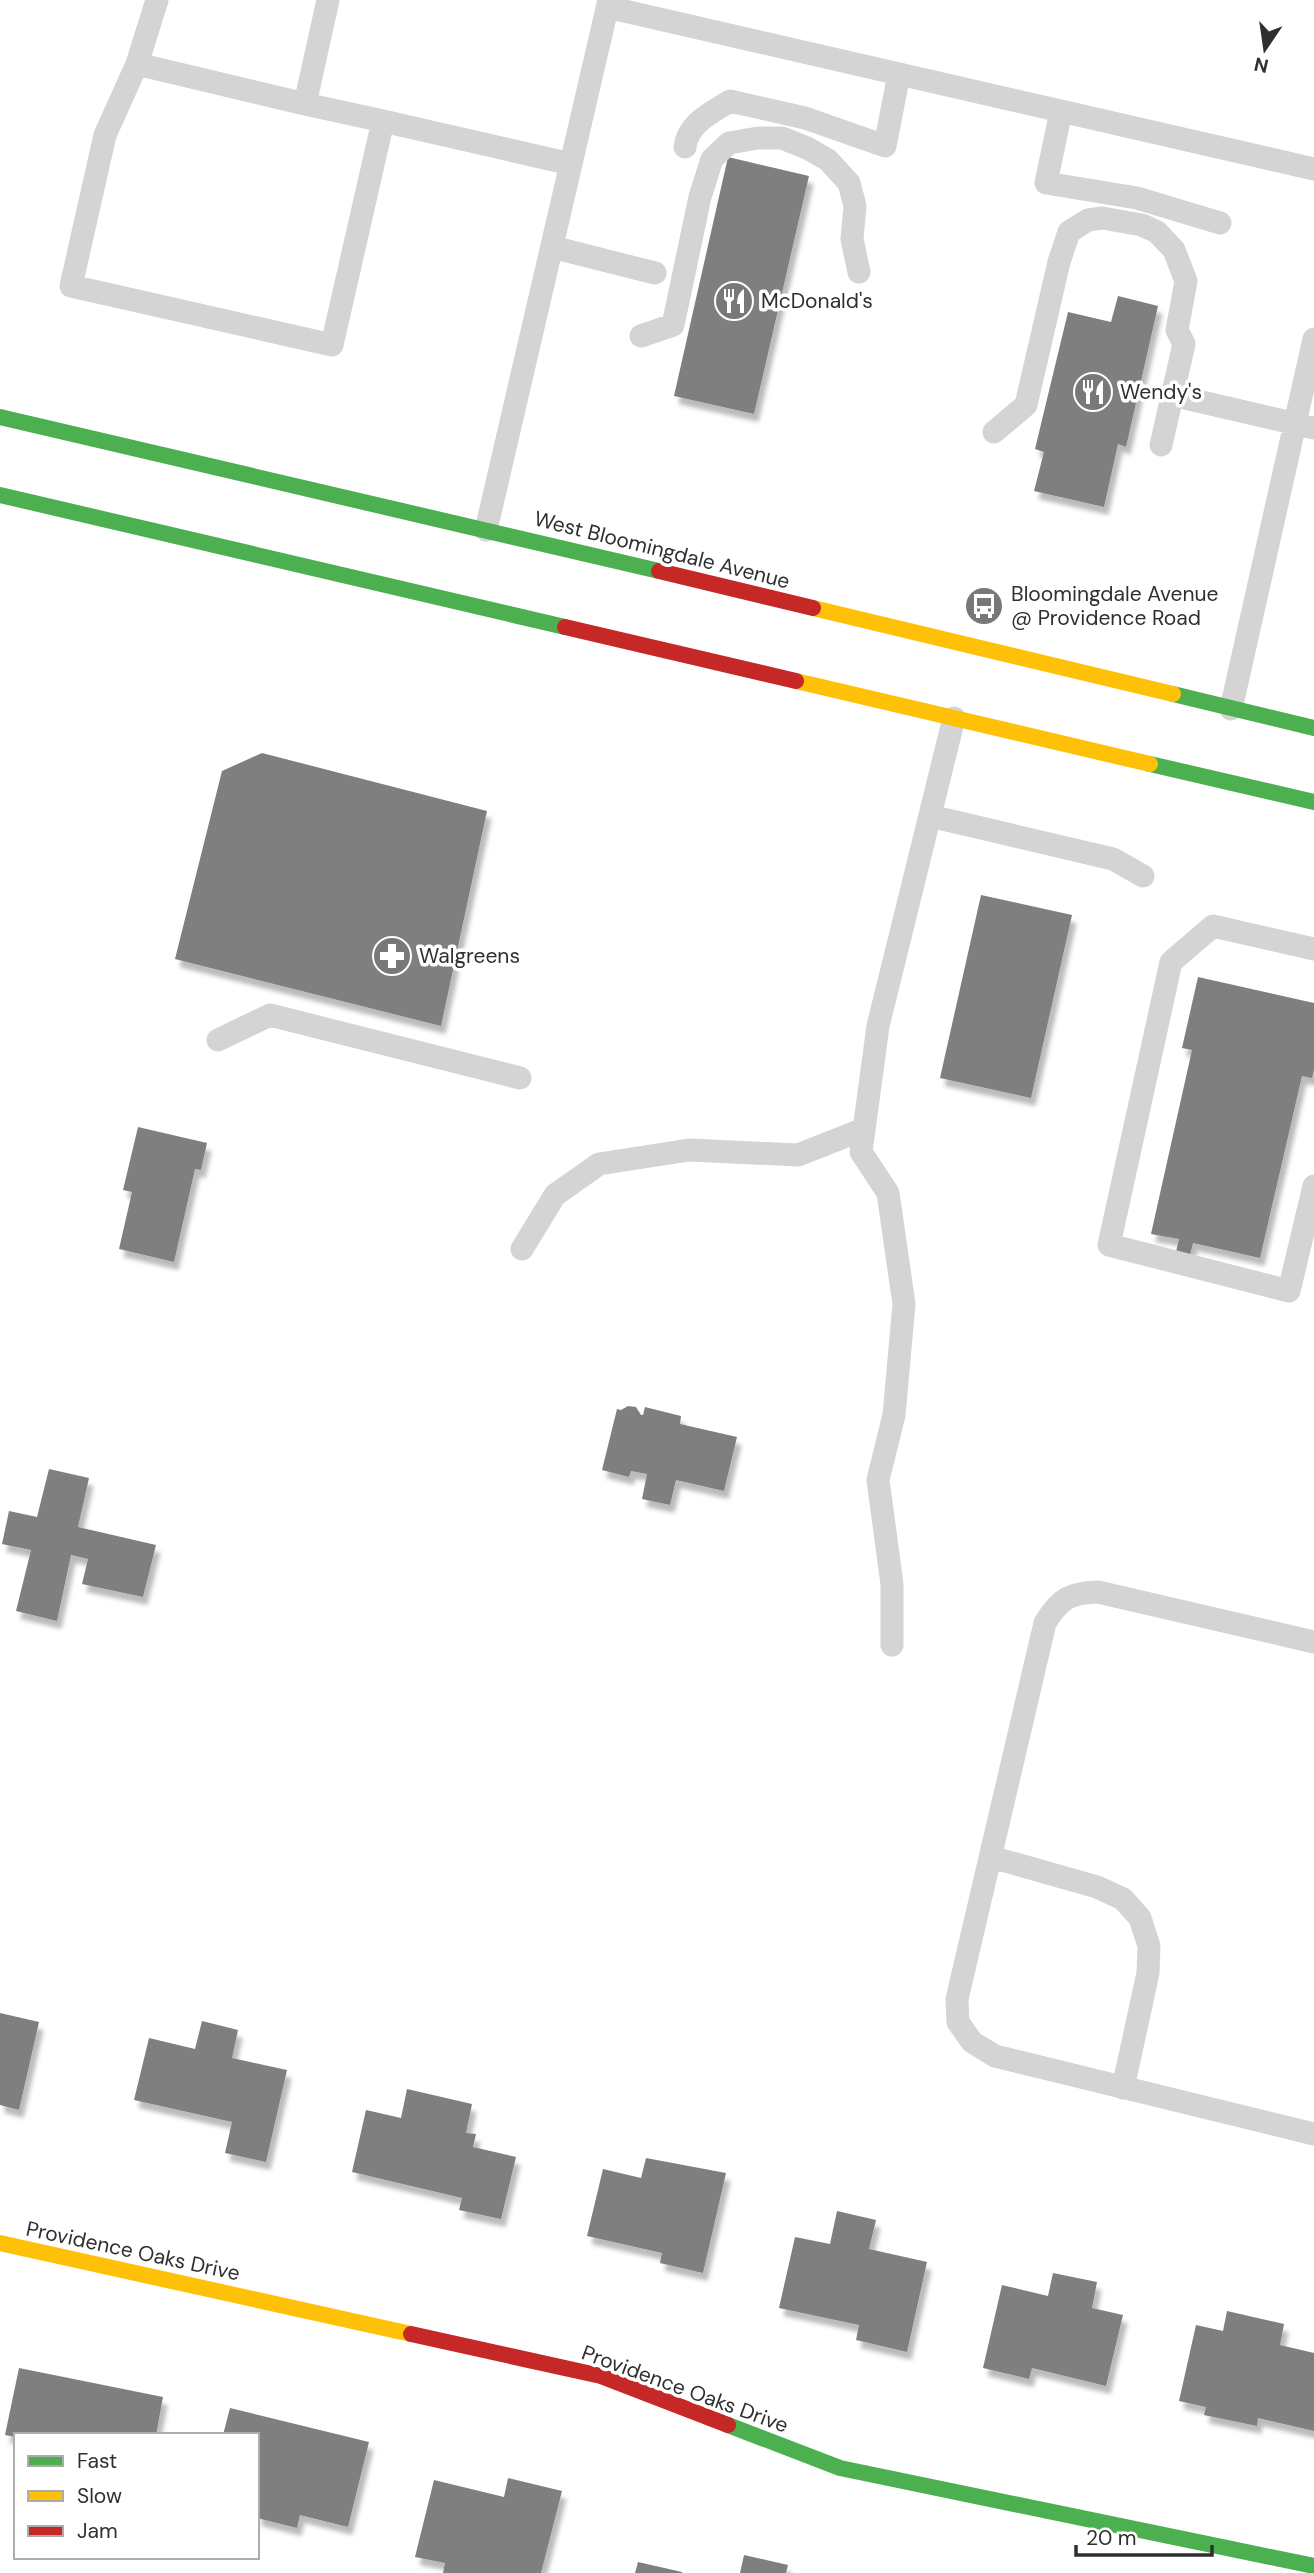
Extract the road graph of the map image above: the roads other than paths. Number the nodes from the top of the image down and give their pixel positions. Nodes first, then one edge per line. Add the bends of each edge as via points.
1 (157, 0) edge
2 (328, 0) edge
3 (608, 3) edge
4 (137, 64) junction
5 (899, 74) junction
6 (305, 104) junction
7 (1061, 111) junction
8 (383, 121) junction
9 (685, 147) dead end
10 (571, 164) junction
11 (1314, 169) edge
12 (1220, 223) dead end
13 (552, 247) junction
14 (859, 272) dead end
15 (655, 273) dead end
16 (641, 336) dead end
17 (1314, 339) edge
18 (1172, 395) junction
19 (0, 417) edge
20 (1304, 426) edge
21 (994, 432) dead end
22 (1161, 445) dead end
23 (0, 495) edge
24 (486, 530) junction
25 (1231, 709) junction
26 (954, 718) junction
27 (1314, 728) edge
28 (1314, 802) edge
29 (930, 816) junction
30 (1143, 876) dead end
31 (1314, 949) edge
32 (218, 1040) dead end
33 (520, 1078) dead end
34 (864, 1129) junction
35 (1314, 1186) edge
36 (522, 1249) dead end
37 (1314, 1642) edge
38 (892, 1645) dead end
39 (991, 1857) junction
40 (1123, 2088) junction
41 (1314, 2134) edge
42 (0, 2243) edge
43 (1314, 2566) edge

1 - 4 lane
2 - 6 lane
3 - 5 lane
3 - 10 lane
4 - 6 lane
4 - 8 lane via 105,135 71,286 332,345
5 - 7 lane
5 - 9 lane via 886,146 805,118 730,101 699,121
6 - 8 lane
7 - 11 lane
7 - 12 lane via 1046,183 1137,198
8 - 10 lane
10 - 13 lane
13 - 15 lane
13 - 24 lane
14 - 16 lane via 849,183 828,160 782,138 729,143 712,159 700,197 673,326
17 - 20 lane
18 - 20 lane
18 - 21 lane via 1184,344 1177,330 1186,281 1178,258 1157,232 1142,225 1088,220 1069,232 1062,252 1026,405
18 - 22 lane
19 - 24 main road, West Bloomingdale Avenue
20 - 25 lane
23 - 26 main road
24 - 25 main road, West Bloomingdale Avenue
25 - 27 main road, West Bloomingdale Avenue
26 - 28 main road
26 - 29 lane
29 - 30 lane via 1113,859
29 - 34 lane via 878,1026
31 - 35 lane via 1213,926 1171,962 1108,1245 1289,1291
32 - 33 lane via 270,1015
34 - 36 lane via 798,1154 689,1150 599,1164 555,1195
34 - 38 lane via 861,1152 888,1193 904,1304 894,1415 878,1480 892,1584
37 - 39 lane via 1098,1592 1076,1593 1056,1605 1045,1623
39 - 40 lane via 1097,1887 1123,1899 1140,1918 1149,1946 1148,1973
39 - 40 lane via 957,2000 958,2022 972,2042 995,2056
40 - 41 lane
42 - 43 main road, Providence Oaks Drive via 601,2376 840,2468

